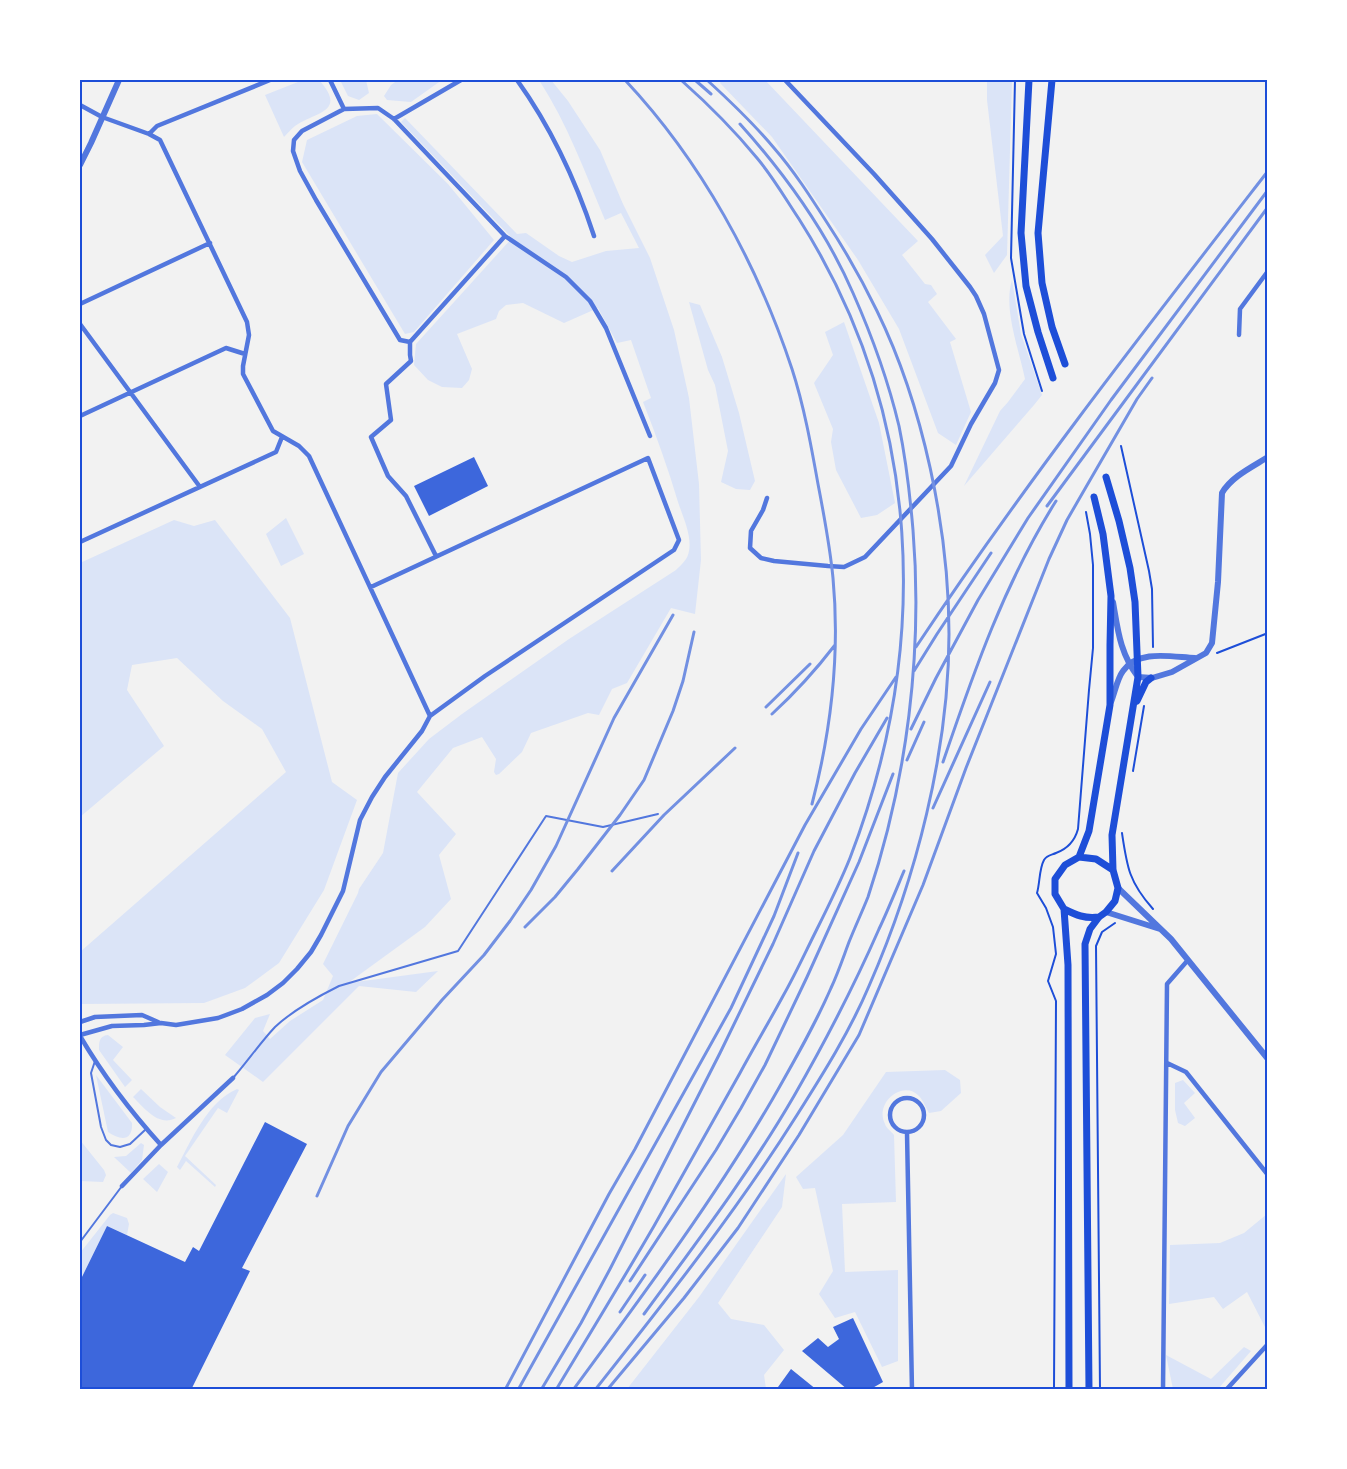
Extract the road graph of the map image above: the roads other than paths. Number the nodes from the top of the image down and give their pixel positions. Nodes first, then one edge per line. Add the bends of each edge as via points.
1 (118, 80) edge
2 (270, 80) edge
3 (330, 80) edge
4 (461, 80) edge
5 (517, 80) edge
6 (785, 80) edge
7 (1029, 80) edge
8 (1052, 80) edge
9 (80, 105) edge
10 (344, 109) junction
11 (102, 117) junction
12 (394, 119) junction
13 (149, 134) junction
14 (80, 165) edge
15 (505, 236) junction
16 (594, 236) dead end
17 (210, 243) junction
18 (1268, 271) edge
19 (80, 304) edge
20 (80, 324) edge
21 (1239, 335) dead end
22 (410, 342) junction
23 (245, 354) junction
24 (1065, 364) dead end
25 (1053, 378) dead end
26 (130, 393) junction
27 (80, 416) edge
28 (650, 436) dead end
29 (282, 437) junction
30 (1268, 457) edge
31 (1106, 477) dead end
32 (200, 487) junction
33 (1094, 497) dead end
34 (767, 498) dead end
35 (80, 542) edge
36 (436, 556) junction
37 (371, 587) junction
38 (1111, 596) junction
39 (1195, 658) junction
40 (1137, 659) junction
41 (1129, 665) junction
42 (1138, 677) junction
43 (1150, 678) junction
44 (1110, 705) junction
45 (1132, 715) junction
46 (430, 716) junction
47 (658, 814) dead end
48 (1079, 857) junction
49 (1113, 870) junction
50 (1118, 888) junction
51 (1064, 909) junction
52 (1106, 912) junction
53 (1099, 917) junction
54 (1164, 931) junction
55 (1188, 960) junction
56 (80, 1022) edge
57 (161, 1023) junction
58 (80, 1036) edge
59 (1268, 1059) edge
60 (95, 1061) junction
61 (1167, 1063) junction
62 (232, 1078) joint
63 (147, 1129) junction
64 (907, 1133) junction
65 (161, 1145) junction
66 (1268, 1175) edge
67 (122, 1186) joint
68 (80, 1242) edge
69 (1268, 1344) edge
70 (912, 1389) edge
71 (1069, 1389) edge
72 (1089, 1389) edge
73 (1163, 1389) edge
74 (1226, 1389) edge

1 - 11 street
2 - 13 street via 157,126
3 - 10 street
4 - 12 street
5 - 16 street via 547,129
6 - 34 street via 874,174 970,287 984,314 999,370 951,466 865,557 844,567 761,558 750,549 751,531
7 - 25 main road via 1021,233 1026,286
8 - 24 main road via 1038,233 1042,283
9 - 11 street
10 - 12 street via 378,108
10 - 22 street via 302,131 294,140 293,151 316,200 400,340
11 - 13 street
11 - 14 street
12 - 15 street
13 - 17 street via 160,140
15 - 22 street
15 - 28 street via 566,277 590,301 606,328
17 - 19 street
17 - 23 street via 247,322
18 - 21 street via 1240,309
20 - 26 street
22 - 36 street via 411,361 387,384 391,420 371,437 388,476 406,496
23 - 26 street via 226,348
23 - 29 street via 243,374 273,431
26 - 27 street
26 - 32 street
29 - 32 street via 276,452
29 - 37 street via 309,456
30 - 39 street via 1232,481 1222,494 1212,643 1206,653
31 - 40 main road via 1130,568
32 - 35 street
33 - 38 main road
36 - 37 street
36 - 46 street via 648,458 679,540 674,550
37 - 46 street
38 - 41 street
38 - 44 main road
39 - 40 street
39 - 43 street via 1172,672
40 - 41 street
40 - 42 main road
41 - 42 street
41 - 44 street via 1122,672
42 - 43 street
42 - 45 main road
43 - 45 main road
44 - 48 main road via 1089,831
45 - 49 main road via 1112,835
46 - 57 street via 372,797 360,820 343,891 311,952 297,969 267,995 242,1009 218,1018 176,1025
47 - 62 lane via 603,827 546,816 458,951 339,986 321,995 276,1027
48 - 49 main road via 1096,859
48 - 51 main road via 1065,865 1055,879 1055,894
49 - 50 main road
50 - 52 main road via 1115,901
50 - 54 street
51 - 53 main road via 1077,916
51 - 71 main road via 1068,965
52 - 53 main road
52 - 54 street
53 - 72 main road via 1085,944
54 - 55 street
55 - 59 street
55 - 61 street via 1167,984
56 - 57 street via 95,1017 142,1016
57 - 58 street via 112,1026
58 - 60 street
60 - 63 street
60 - 63 lane via 91,1073 100,1127 106,1140 120,1147 130,1144
61 - 66 street via 1186,1072
61 - 73 street
62 - 65 street
63 - 65 street
64 - 64 street via 920,1127 924,1116 922,1107 906,1098 894,1103 890,1118 894,1127
64 - 70 street
65 - 67 street
67 - 68 lane
69 - 74 street

